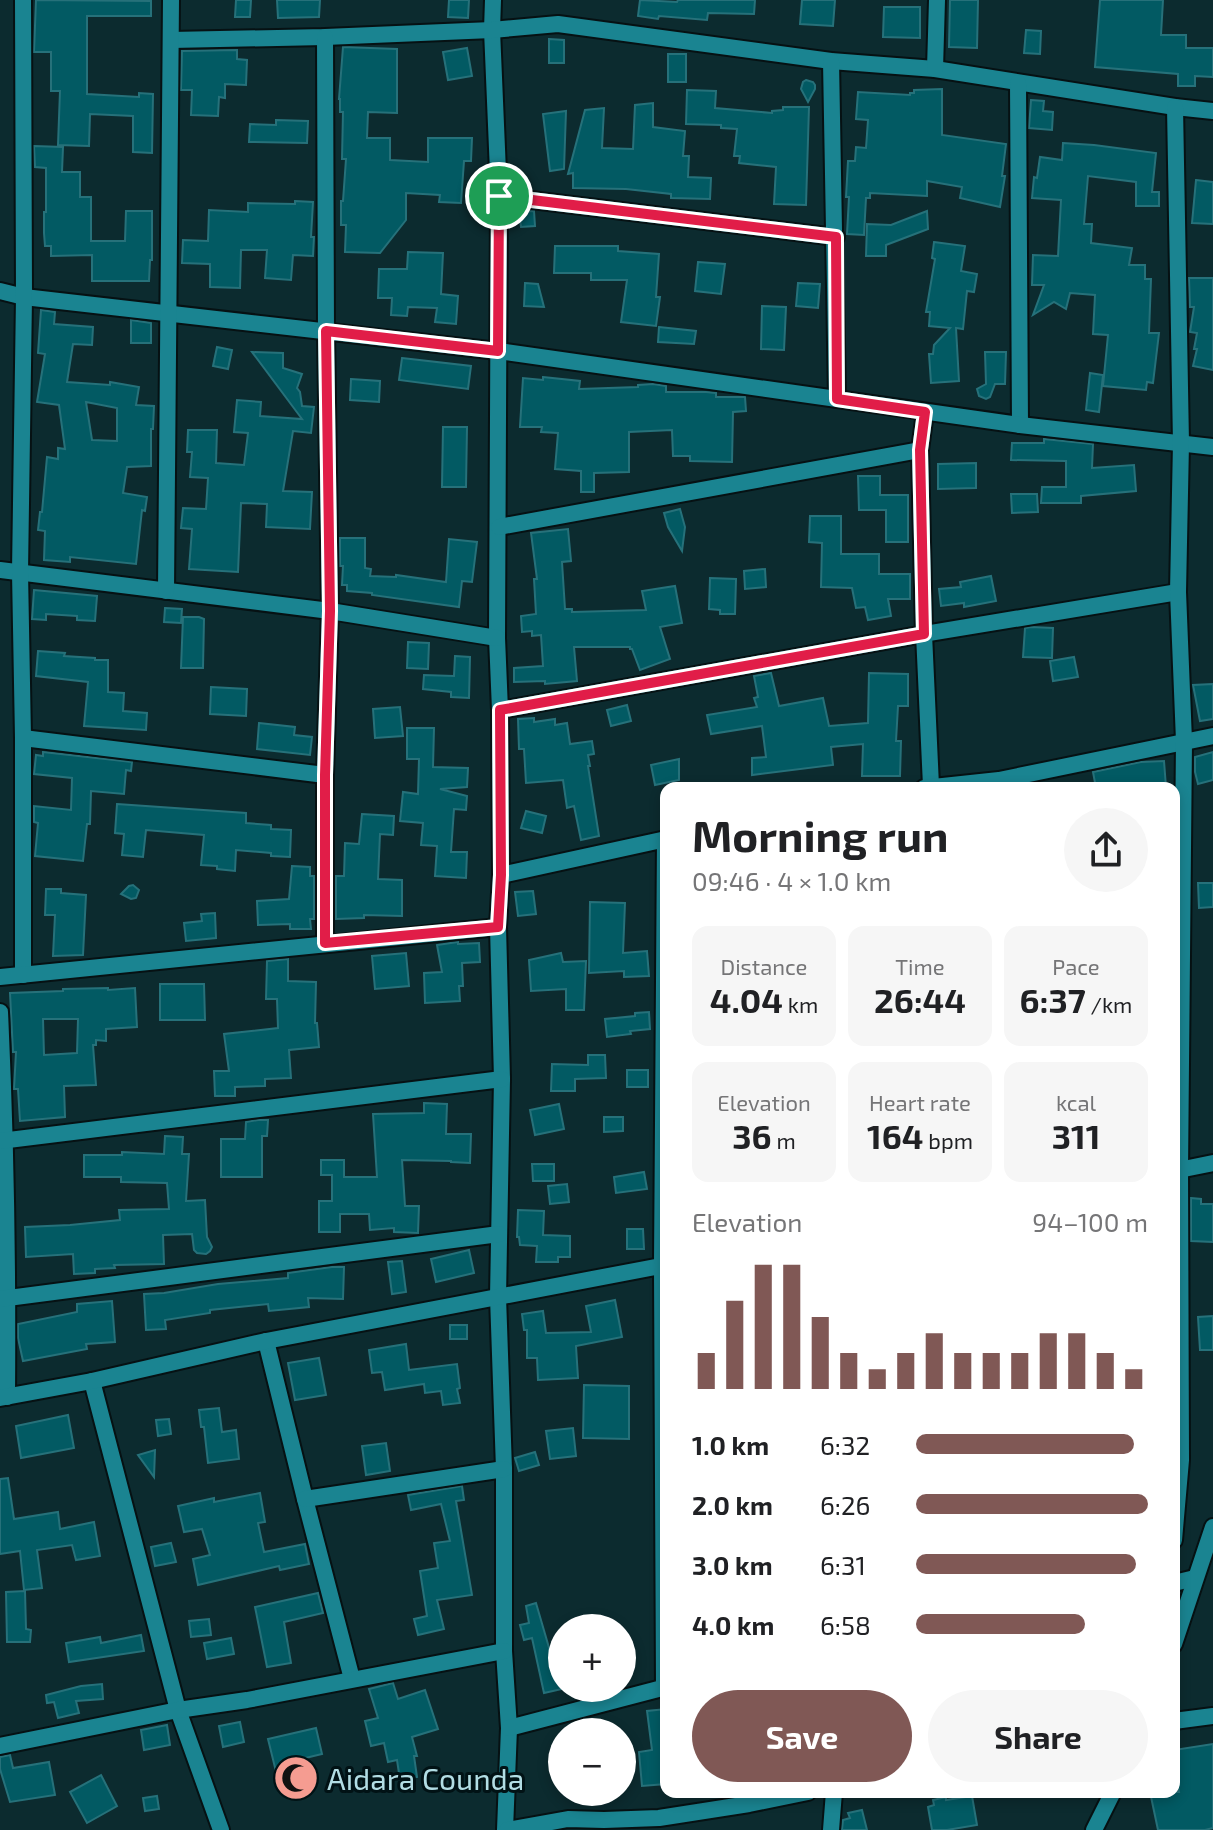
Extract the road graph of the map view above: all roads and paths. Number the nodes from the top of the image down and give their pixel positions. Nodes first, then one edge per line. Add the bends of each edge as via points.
1 (23, 0) edge
2 (171, 0) edge
3 (493, 0) edge
4 (937, 0) edge
5 (492, 30) junction
6 (325, 37) junction
7 (171, 40) junction
8 (831, 61) junction
9 (935, 69) junction
10 (1018, 83) junction
11 (1175, 107) junction
12 (1213, 111) edge
13 (499, 196) junction
14 (836, 237) junction
15 (0, 291) edge
16 (24, 297) junction
17 (168, 313) junction
18 (326, 331) junction
19 (498, 351) junction
20 (837, 399) junction
21 (925, 412) junction
22 (1020, 425) junction
23 (1181, 443) junction
24 (1213, 447) edge
25 (920, 450) junction
26 (499, 527) junction
27 (0, 570) edge
28 (20, 572) junction
29 (166, 591) junction
30 (1178, 592) junction
31 (330, 611) junction
32 (924, 634) junction
33 (497, 638) junction
34 (500, 710) junction
35 (1213, 736) edge
36 (23, 738) junction
37 (1184, 741) junction
38 (325, 775) junction
39 (927, 782) edge
40 (1008, 782) edge
41 (660, 840) edge
42 (501, 875) junction
43 (498, 927) junction
44 (325, 943) junction
45 (23, 975) junction
46 (0, 977) edge
47 (1180, 987) edge
48 (0, 1012) edge
49 (502, 1079) junction
50 (3, 1141) edge
51 (1213, 1163) edge
52 (1180, 1170) edge
53 (499, 1234) junction
54 (660, 1267) edge
55 (498, 1297) junction
56 (4, 1298) edge
57 (266, 1341) junction
58 (92, 1381) junction
59 (1180, 1388) edge
60 (4, 1398) edge
61 (504, 1469) junction
62 (1180, 1471) edge
63 (305, 1499) junction
64 (1213, 1527) edge
65 (1195, 1578) junction
66 (1180, 1582) edge
67 (1180, 1625) edge
68 (504, 1651) junction
69 (352, 1679) junction
70 (660, 1689) edge
71 (178, 1710) junction
72 (1213, 1716) edge
73 (1180, 1720) edge
74 (509, 1728) junction
75 (0, 1745) edge
76 (778, 1798) edge
77 (834, 1798) edge
78 (1110, 1798) edge
79 (221, 1830) edge
80 (506, 1830) edge
81 (831, 1830) edge
82 (1094, 1830) edge

1 - 16 street
2 - 7 street
3 - 5 street
4 - 9 street
5 - 6 street
5 - 8 street via 558,24
5 - 13 street
6 - 7 street
6 - 18 street
7 - 17 street
8 - 9 street
8 - 14 street
9 - 10 street
10 - 11 street
10 - 22 street
11 - 12 street
11 - 23 street
13 - 14 street
13 - 19 street
14 - 20 street
15 - 16 street
16 - 17 street
16 - 28 street
17 - 18 street
17 - 29 street
18 - 19 street
18 - 31 street
19 - 20 street
19 - 26 street
20 - 21 street
21 - 22 street
21 - 25 street
22 - 23 street
23 - 24 street
23 - 30 street
25 - 26 street
25 - 32 street
26 - 33 street
27 - 28 street
28 - 29 street
28 - 36 street
29 - 31 street
30 - 32 street
30 - 37 street
31 - 33 street
31 - 38 street
32 - 34 street
32 - 39 street
33 - 34 street
34 - 42 street
35 - 37 street
36 - 38 street
36 - 45 street
37 - 40 street
37 - 47 street
38 - 44 street
41 - 42 street
42 - 43 street
43 - 44 street
43 - 49 street
44 - 45 street
45 - 46 street
48 - 50 street
49 - 50 street
49 - 53 street
50 - 56 street
51 - 52 street
53 - 55 street
53 - 56 street
54 - 55 street
55 - 57 street
55 - 61 street
56 - 60 street
57 - 58 street
57 - 63 street
58 - 60 street
58 - 71 street
59 - 62 street
61 - 63 street
61 - 68 street
63 - 69 street
64 - 65 street
65 - 66 street
65 - 67 street
68 - 69 street
68 - 74 street
69 - 71 street
70 - 74 street
71 - 75 street
71 - 79 street
72 - 73 street
74 - 80 street
76 - 80 street via 659,1818 568,1819
77 - 81 street
78 - 82 street

